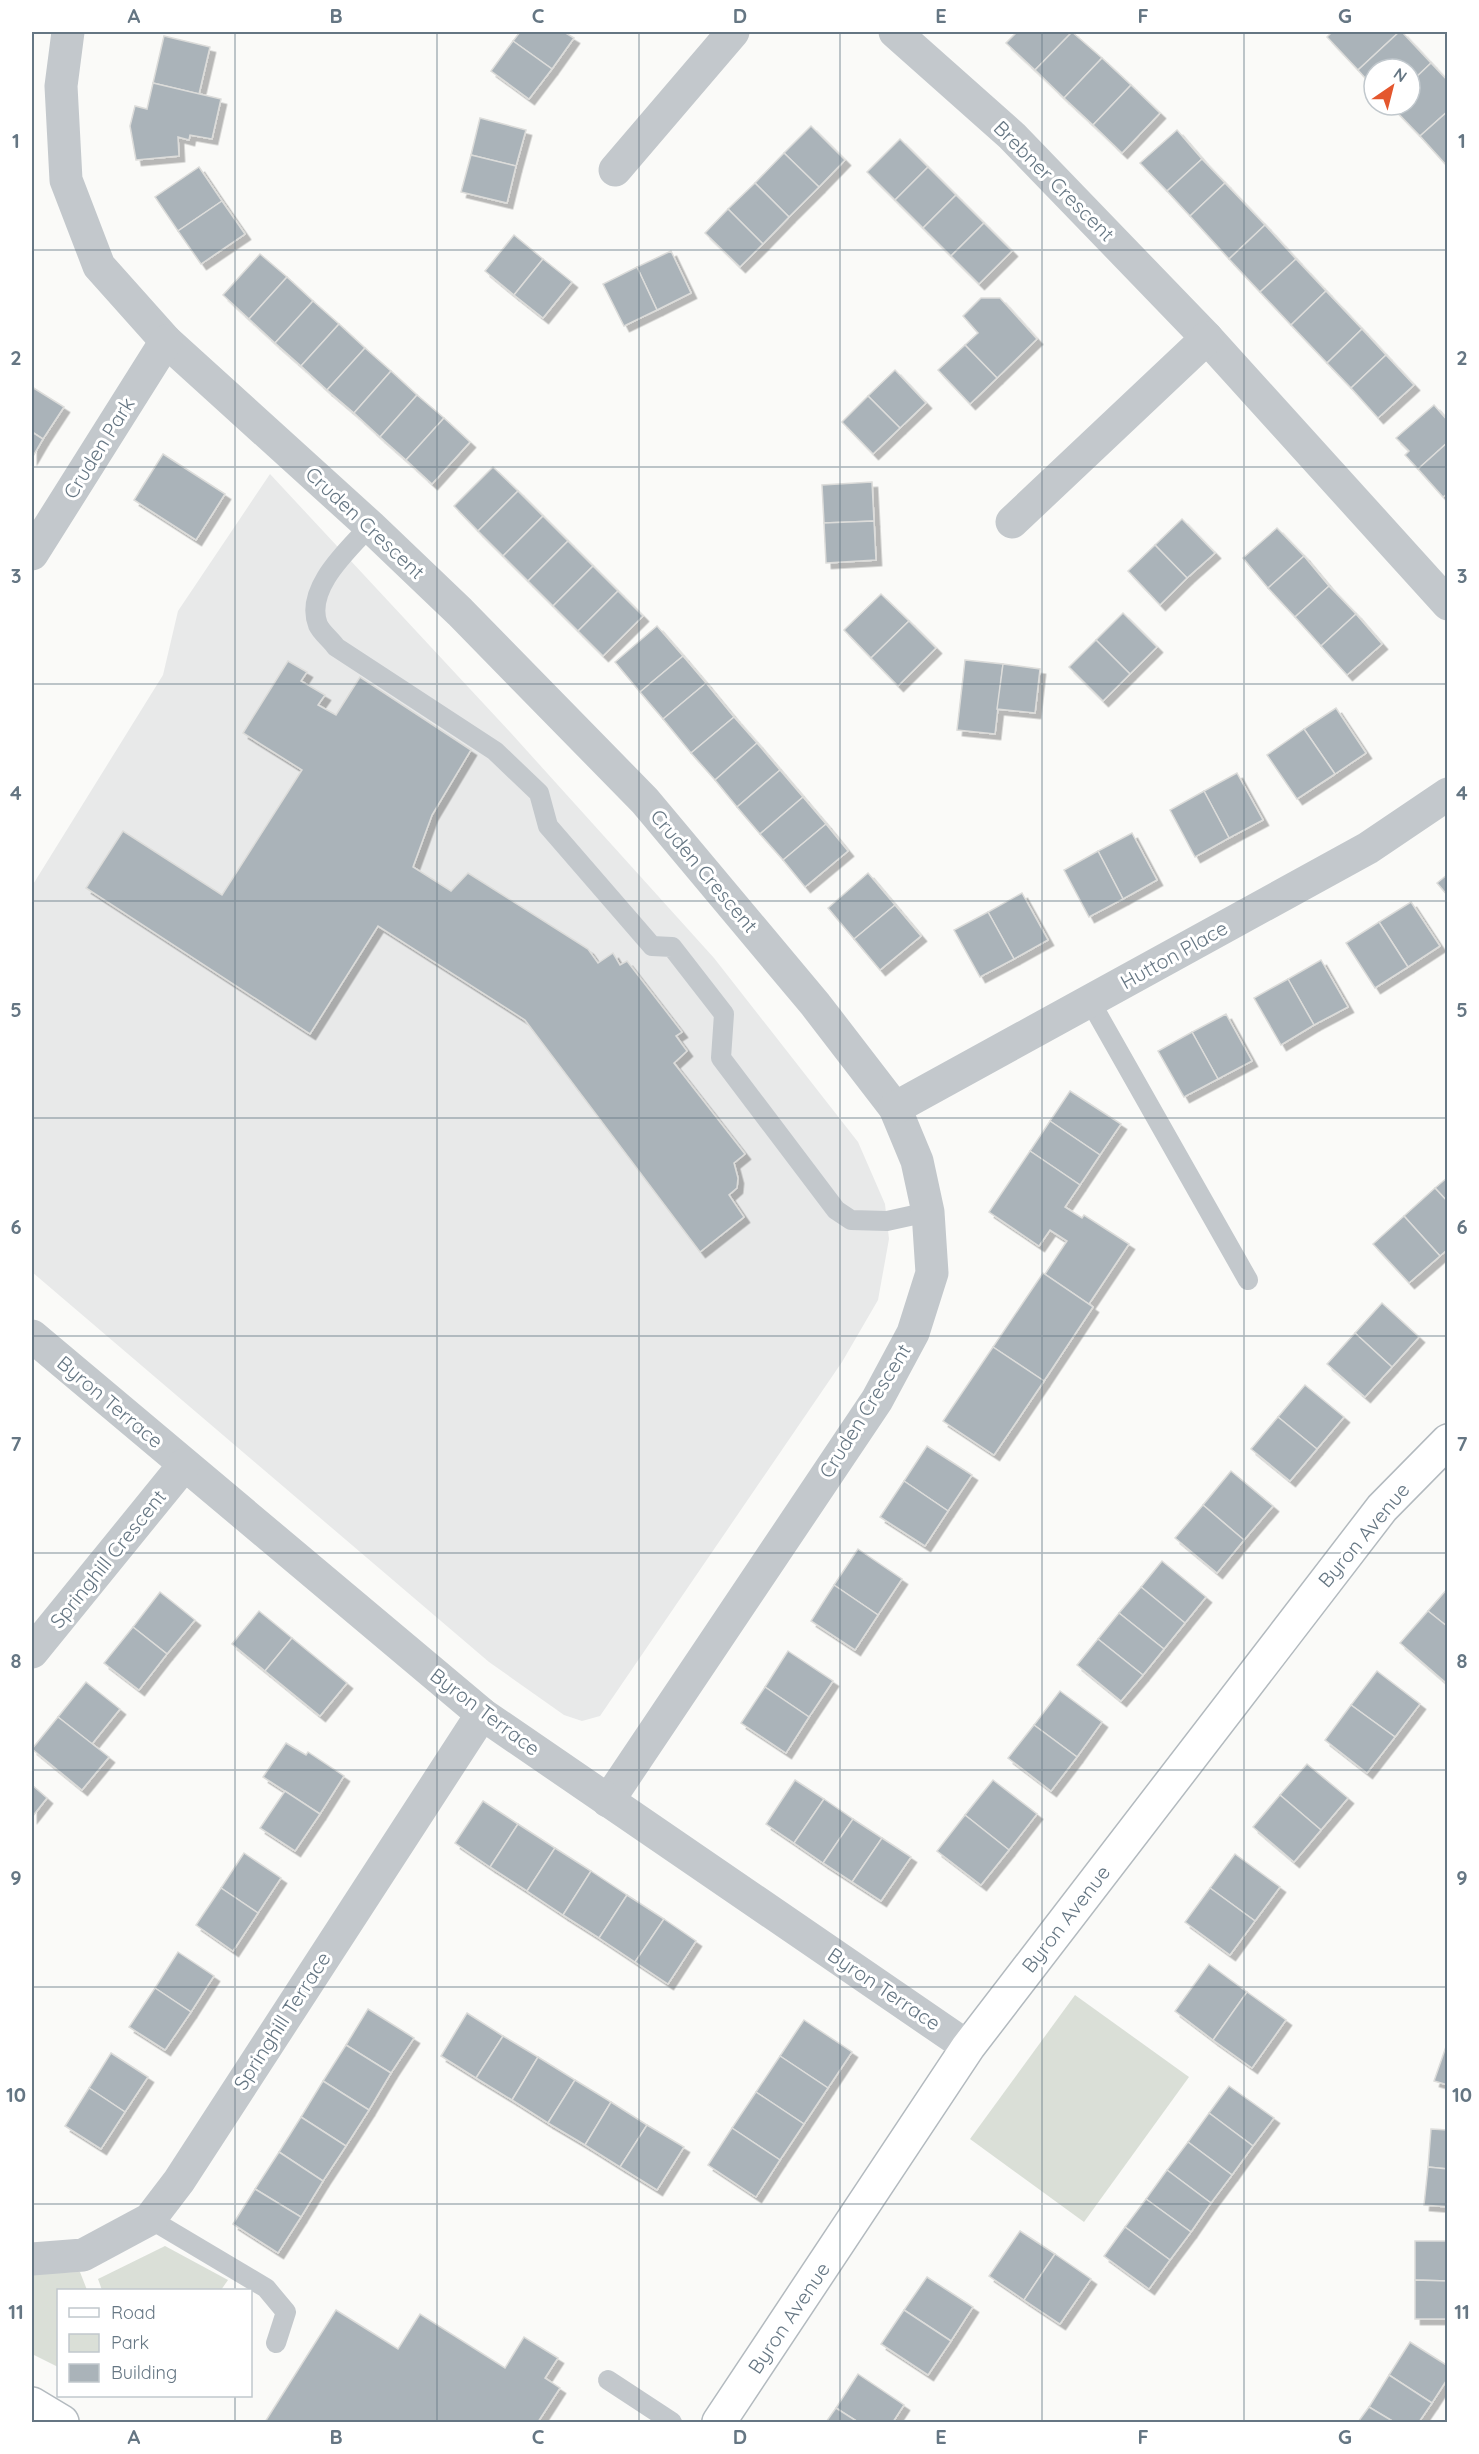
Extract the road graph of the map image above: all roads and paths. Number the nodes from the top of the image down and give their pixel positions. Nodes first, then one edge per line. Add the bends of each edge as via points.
1 (69, 32) edge
2 (733, 32) edge
3 (895, 32) edge
4 (615, 170) dead end
5 (1207, 338) junction
6 (166, 341) junction
7 (1012, 522) dead end
8 (370, 526) junction
9 (32, 554) edge
10 (1448, 604) edge
11 (1448, 794) edge
12 (1090, 1001) junction
13 (895, 1108) junction
14 (928, 1212) junction
15 (1248, 1280) dead end
16 (32, 1336) edge
17 (1448, 1441) edge
18 (184, 1465) junction
19 (32, 1652) edge
20 (482, 1714) junction
21 (608, 1801) junction
22 (968, 2047) junction
23 (150, 2219) junction
24 (32, 2259) edge
25 (276, 2343) dead end
26 (608, 2380) dead end
27 (32, 2404) edge
28 (62, 2422) edge
29 (672, 2422) edge
30 (719, 2422) edge

1 - 6 street, Cruden Crescent via 61,86 66,180 99,266
2 - 4 street
3 - 5 street, Brebner Crescent via 1011,136
5 - 7 street
5 - 10 street, Brebner Crescent
6 - 8 street, Cruden Crescent
6 - 9 street, Cruden Park
8 - 13 street, Cruden Crescent via 645,801 815,1004
8 - 14 lane via 326,577 316,601 318,625 336,646 495,751 539,793 548,826 652,946 672,947 724,1014 721,1058 836,1210 851,1220 886,1221
11 - 12 street, Hutton Place via 1368,848
12 - 13 street, Hutton Place
12 - 15 lane
13 - 14 street, Cruden Crescent via 917,1161
14 - 21 street, Cruden Crescent via 932,1273 913,1333 877,1400
16 - 18 street, Byron Terrace
17 - 22 street, Byron Avenue via 1382,1508
18 - 19 street, Springhill Crescent
18 - 20 street, Byron Terrace
20 - 21 street, Byron Terrace
20 - 23 street, Springhill Terrace
21 - 22 street, Byron Terrace
22 - 30 street, Byron Avenue
23 - 24 street, Springhill Terrace via 83,2255
23 - 25 lane via 266,2288 286,2312
26 - 29 lane
27 - 28 street

